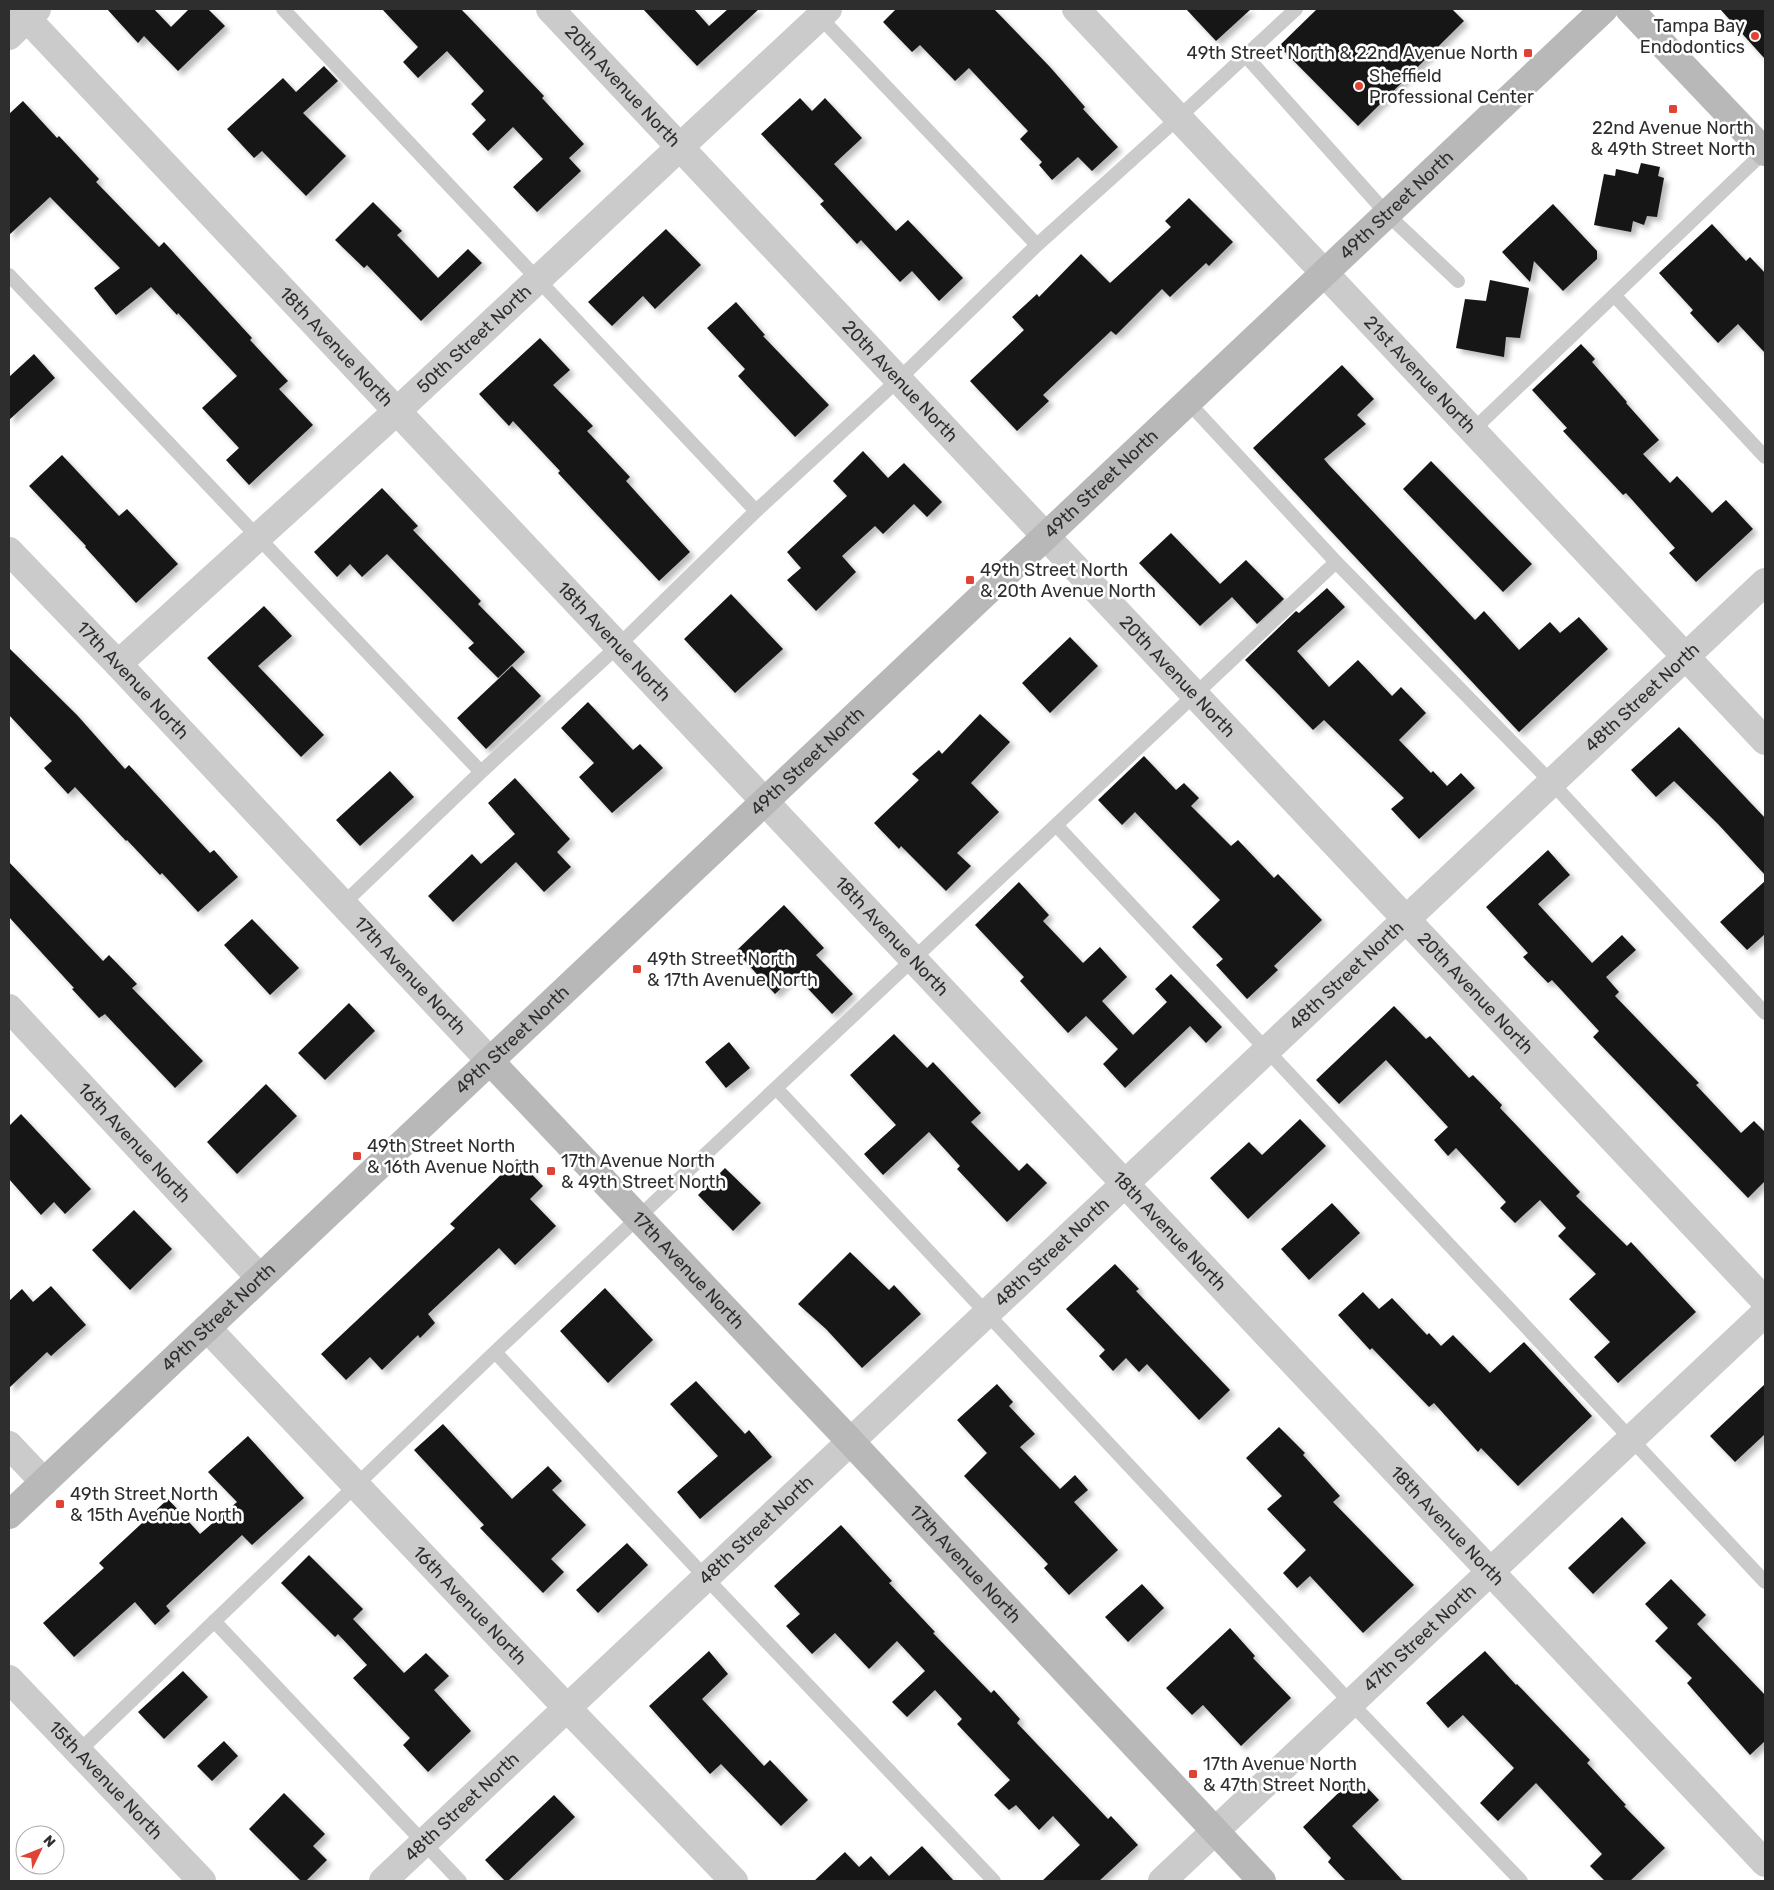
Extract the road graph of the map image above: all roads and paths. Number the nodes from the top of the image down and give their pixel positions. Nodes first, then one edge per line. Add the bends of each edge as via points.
1 (283, 9) edge
2 (550, 9) edge
3 (1076, 9) edge
4 (1296, 9) edge
5 (1604, 9) edge
6 (1629, 9) edge
7 (820, 11) edge
8 (23, 18) edge
9 (1245, 55) junction
10 (1178, 118) junction
11 (680, 147) junction
12 (1765, 152) edge
13 (1387, 214) junction
14 (1037, 244) junction
15 (1325, 273) junction
16 (9, 274) edge
17 (539, 279) junction
18 (1458, 281) dead end
19 (1614, 295) junction
20 (898, 380) junction
21 (1188, 402) junction
22 (397, 411) junction
23 (1473, 430) junction
24 (1765, 457) edge
25 (756, 511) junction
26 (1045, 537) junction
27 (258, 538) junction
28 (9, 551) edge
29 (1336, 562) junction
30 (1765, 582) edge
31 (618, 646) junction
32 (1686, 657) junction
33 (118, 664) junction
34 (1195, 695) junction
35 (1765, 740) edge
36 (481, 772) junction
37 (1552, 782) junction
38 (765, 801) junction
39 (1056, 826) junction
40 (343, 904) junction
41 (1407, 919) junction
42 (914, 959) junction
43 (9, 1008) edge
44 (1765, 1013) edge
45 (1268, 1050) junction
46 (490, 1061) junction
47 (776, 1088) junction
48 (1125, 1184) junction
49 (639, 1217) junction
50 (260, 1278) junction
51 (1765, 1301) edge
52 (1765, 1313) edge
53 (987, 1314) junction
54 (207, 1328) junction
55 (495, 1352) junction
56 (1631, 1440) junction
57 (851, 1442) junction
58 (9, 1445) edge
59 (44, 1482) junction
60 (356, 1485) junction
61 (9, 1515) edge
62 (1491, 1572) junction
63 (706, 1578) junction
64 (1765, 1582) edge
65 (214, 1621) junction
66 (9, 1679) edge
67 (1351, 1703) junction
68 (567, 1708) junction
69 (78, 1752) junction
70 (1214, 1832) junction
71 (423, 1843) junction
72 (1765, 1863) edge
73 (202, 1881) edge
74 (383, 1881) edge
75 (460, 1881) edge
76 (734, 1881) edge
77 (994, 1881) edge
78 (1162, 1881) edge
79 (1262, 1881) edge
80 (1520, 1881) edge

1 - 17 lane
2 - 11 street, 20th Avenue North
3 - 10 street, 21st Avenue North
4 - 9 lane
5 - 13 main road, 49th Street North
6 - 12 main road
7 - 11 street, 50th Street North
7 - 14 lane
8 - 22 street, 18th Avenue North
9 - 10 lane
9 - 13 lane
10 - 14 lane
10 - 15 street, 21st Avenue North
11 - 17 street, 50th Street North
11 - 20 street, 20th Avenue North
12 - 19 lane
13 - 15 main road, 49th Street North
13 - 18 lane
14 - 20 lane
15 - 21 main road, 49th Street North
15 - 23 street, 21st Avenue North
16 - 27 lane
17 - 22 street, 50th Street North
17 - 25 lane
19 - 23 lane
19 - 24 lane
20 - 25 lane
20 - 26 street, 20th Avenue North
21 - 26 main road, 49th Street North
21 - 29 lane
22 - 27 street, 50th Street North
22 - 31 street, 18th Avenue North
23 - 32 street, 21st Avenue North
25 - 31 lane
26 - 34 street, 20th Avenue North
26 - 38 main road, 49th Street North
27 - 33 street, 50th Street North
27 - 36 lane
28 - 33 street, 17th Avenue North
29 - 34 lane
29 - 37 lane
30 - 32 street, 48th Street North
31 - 36 lane
31 - 38 street, 18th Avenue North
32 - 35 street, 21st Avenue North
32 - 37 street, 48th Street North
33 - 40 street, 17th Avenue North
34 - 39 lane
34 - 41 street, 20th Avenue North
36 - 40 lane
37 - 41 street, 48th Street North
37 - 44 lane
38 - 42 street, 18th Avenue North
38 - 46 main road, 49th Street North
39 - 42 lane
39 - 45 lane
40 - 46 street, 17th Avenue North
41 - 45 street, 48th Street North
41 - 51 street, 20th Avenue North
42 - 47 lane
42 - 48 street, 18th Avenue North
43 - 50 street, 16th Avenue North
45 - 48 street, 48th Street North
45 - 56 lane
46 - 49 main road, 17th Avenue North
46 - 50 main road, 49th Street North
47 - 49 lane
47 - 53 lane
48 - 53 street, 48th Street North
48 - 62 street, 18th Avenue North
49 - 55 lane
49 - 57 main road, 17th Avenue North
50 - 54 main road, 49th Street North
52 - 56 street, 47th Street North
53 - 57 street, 48th Street North
53 - 67 lane
54 - 59 main road, 49th Street North
54 - 60 street, 16th Avenue North
55 - 60 lane
55 - 63 lane
56 - 62 street, 47th Street North
56 - 64 lane
57 - 63 street, 48th Street North
57 - 70 main road, 17th Avenue North
58 - 59 street
59 - 61 main road, 49th Street North
60 - 65 lane
60 - 68 street, 16th Avenue North
62 - 67 street, 47th Street North
62 - 72 street, 18th Avenue North
63 - 68 street, 48th Street North
63 - 77 lane
65 - 69 lane
65 - 71 lane
66 - 69 street, 15th Avenue North
67 - 70 street, 47th Street North
67 - 80 lane
68 - 71 street, 48th Street North
68 - 76 street, 16th Avenue North
69 - 73 street, 15th Avenue North
70 - 78 street, 47th Street North
70 - 79 main road, 17th Avenue North
71 - 74 street, 48th Street North
71 - 75 lane

